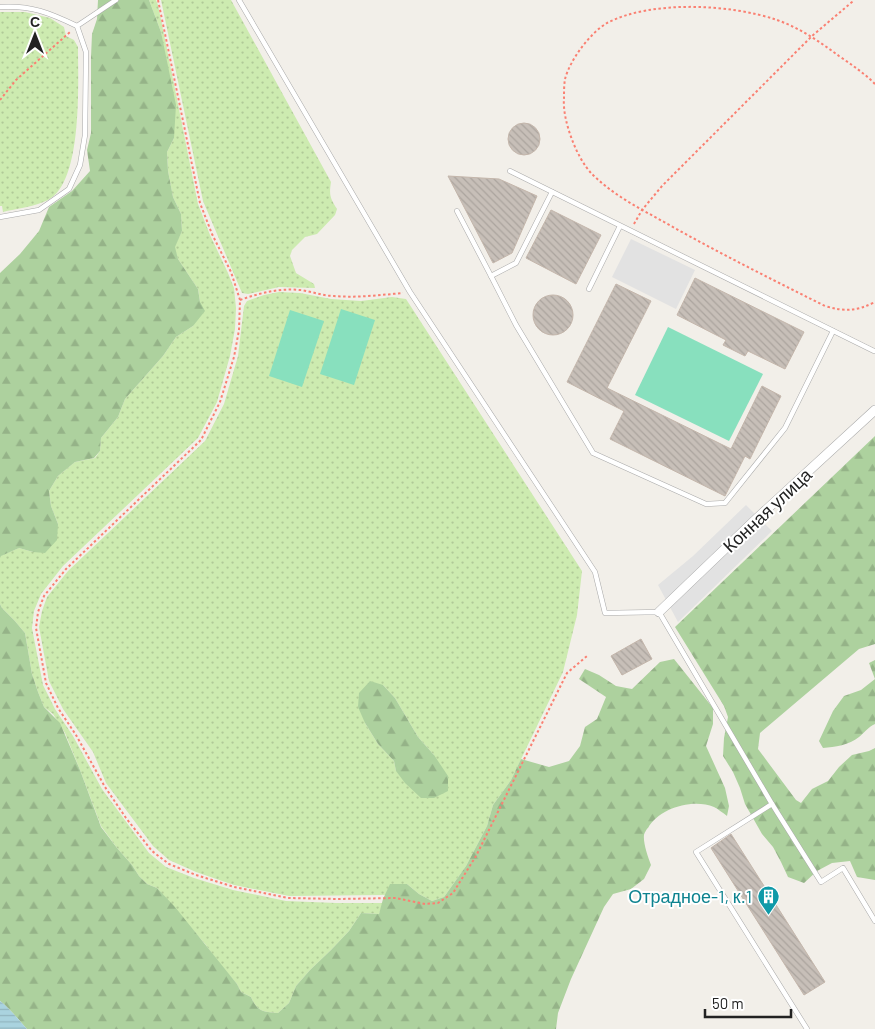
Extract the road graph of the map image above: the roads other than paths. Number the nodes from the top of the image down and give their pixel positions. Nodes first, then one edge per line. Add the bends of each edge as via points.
1 (116, 0) edge
2 (239, 0) edge
3 (0, 8) edge
4 (77, 26) junction
5 (510, 171) dead end
6 (552, 192) junction
7 (458, 211) dead end
8 (0, 217) edge
9 (620, 226) junction
10 (491, 276) junction
11 (589, 289) dead end
12 (833, 331) junction
13 (875, 351) edge
14 (875, 410) edge
15 (659, 612) junction
16 (772, 804) junction
17 (875, 921) edge
18 (807, 1029) edge

1 - 4 lane
2 - 15 lane via 410,292 595,572 605,613
3 - 4 lane via 26,7 52,14
4 - 8 lane via 86,52 85,135 80,165 69,190 39,210
5 - 6 lane
6 - 9 lane
6 - 10 lane via 516,263
7 - 10 lane
9 - 11 lane
9 - 12 lane
10 - 12 lane via 516,325 593,453 706,504 725,503 785,428
12 - 13 lane
14 - 15 street, Конная улица
15 - 16 lane
16 - 17 lane via 822,882 843,868
16 - 18 lane via 696,852

